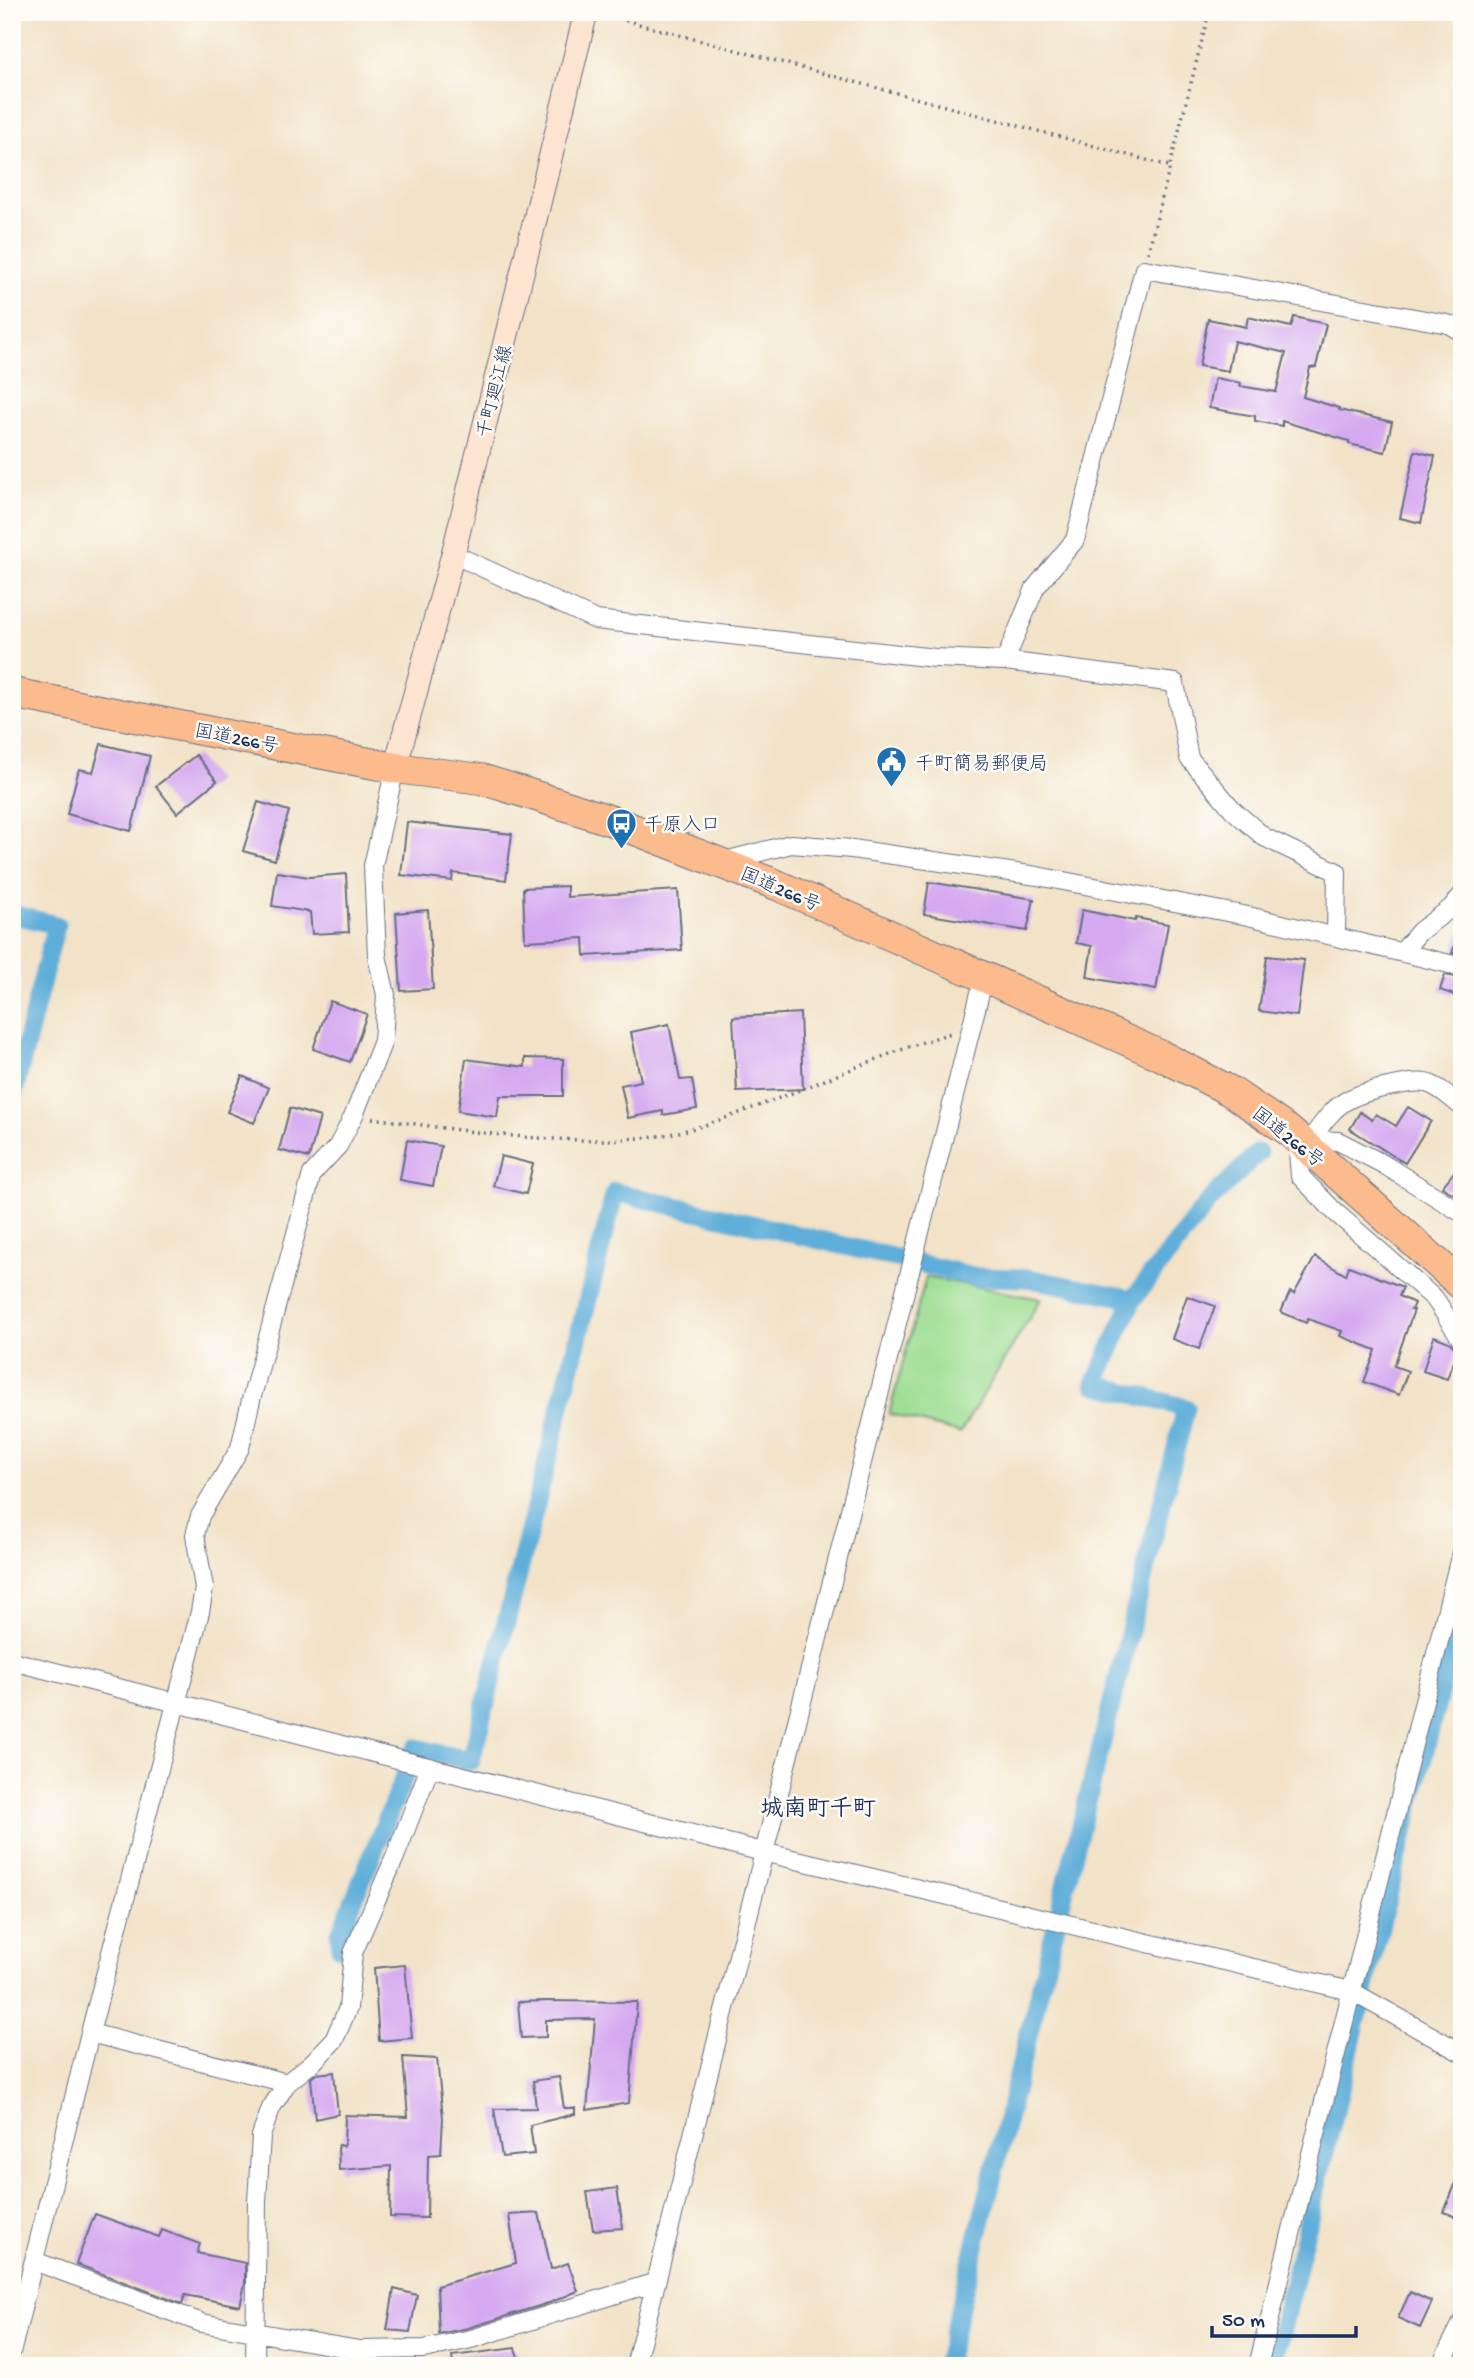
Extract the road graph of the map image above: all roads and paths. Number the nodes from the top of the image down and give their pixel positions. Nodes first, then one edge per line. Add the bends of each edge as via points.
1 (586, 12) edge
2 (596, 12) edge
3 (1209, 12) edge
4 (1169, 166) junction
5 (1144, 269) junction
6 (1462, 332) edge
7 (453, 554) junction
8 (1005, 661) junction
9 (12, 693) edge
10 (396, 768) junction
11 (721, 863) junction
12 (1462, 895) edge
13 (1336, 937) junction
14 (1402, 952) junction
15 (1462, 967) edge
16 (984, 977) junction
17 (970, 1027) junction
18 (1462, 1107) edge
19 (354, 1115) junction
20 (1304, 1139) junction
21 (1462, 1213) edge
22 (1462, 1285) edge
23 (1461, 1339) edge
24 (1462, 1549) edge
25 (12, 1661) edge
26 (177, 1702) junction
27 (430, 1767) junction
28 (764, 1852) junction
29 (1351, 1991) junction
30 (90, 2033) junction
31 (1462, 2053) edge
32 (287, 2083) junction
33 (34, 2261) junction
34 (656, 2282) junction
35 (1462, 2323) edge
36 (257, 2333) junction
37 (12, 2348) edge
38 (254, 2366) edge
39 (635, 2366) edge
40 (1258, 2366) edge
41 (1440, 2366) edge

1 - 7 main road, 千町廻江線
2 - 4 path
3 - 4 path
4 - 5 path
5 - 6 street via 1448,324
5 - 8 street via 1075,540 1035,588
7 - 8 street via 596,620 935,658
7 - 10 main road, 千町廻江線
8 - 13 street via 1175,684 1189,758 1234,811 1264,837 1337,872
9 - 10 highway, 国道266号
10 - 11 highway, 国道266号 via 481,779 615,822
10 - 19 street via 373,866 377,956 386,995 383,1041
11 - 13 street via 791,844 852,849 1037,876
11 - 16 highway, 国道266号
12 - 14 street
13 - 14 street
14 - 15 street
16 - 17 street
16 - 20 highway, 国道266号 via 1162,1056 1219,1085
17 - 19 path via 723,1119 650,1137 578,1140
17 - 28 street
18 - 20 street via 1426,1083 1404,1084 1349,1097
19 - 26 street via 338,1146 313,1174 240,1448 200,1517 195,1535 204,1588
20 - 21 street via 1338,1141
20 - 22 highway, 国道266号
20 - 23 street via 1300,1176 1435,1299
24 - 29 street
25 - 26 street
26 - 27 street
26 - 30 street
27 - 28 street
27 - 32 street via 353,1953 348,2008 334,2040
28 - 29 street
28 - 34 street
29 - 31 street
29 - 40 street
30 - 32 street
30 - 33 street
32 - 36 street via 261,2136
33 - 36 street via 202,2323
33 - 37 street
34 - 36 street via 424,2349 359,2350
34 - 39 street
35 - 41 street
36 - 38 street

